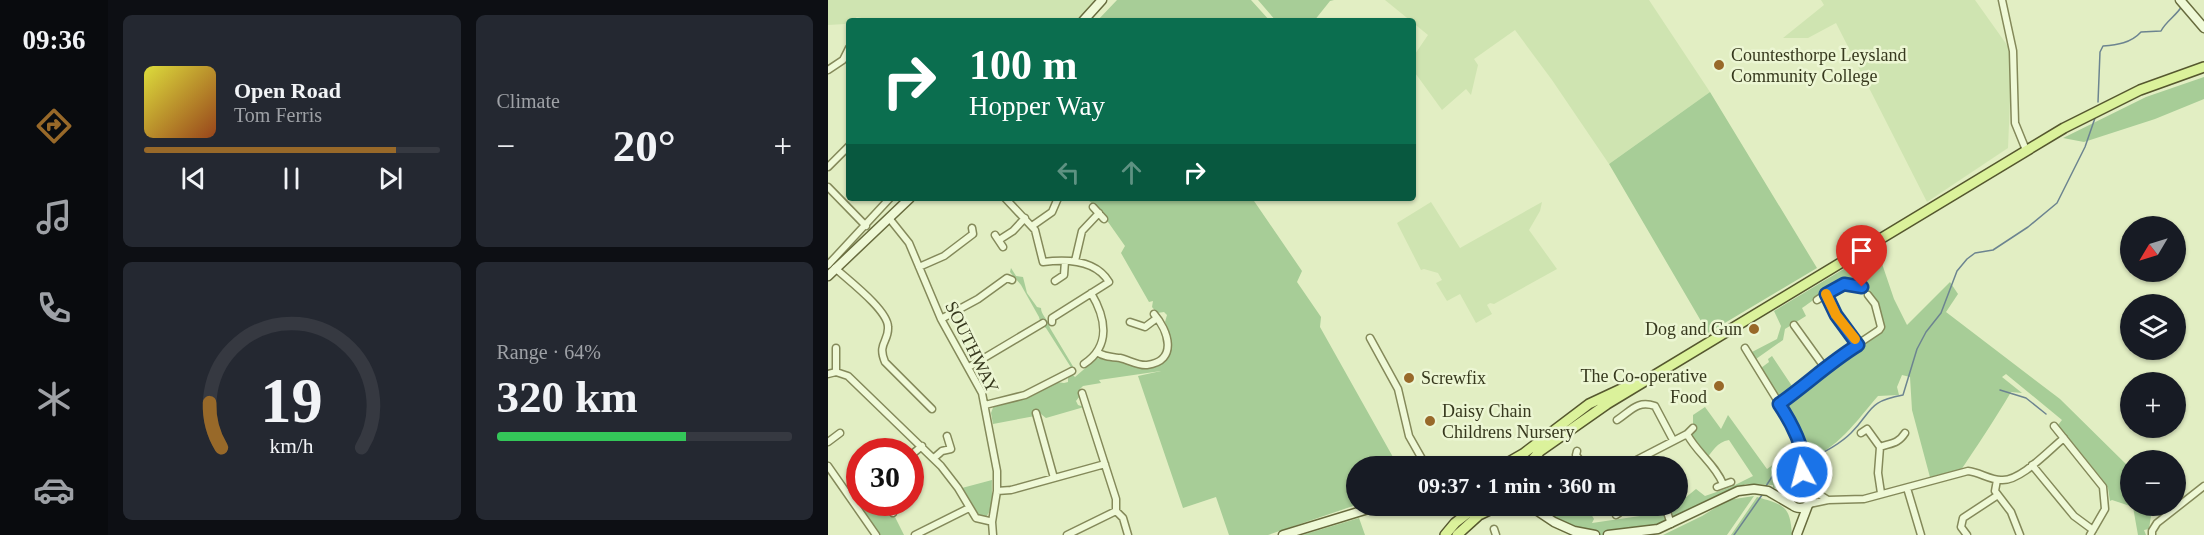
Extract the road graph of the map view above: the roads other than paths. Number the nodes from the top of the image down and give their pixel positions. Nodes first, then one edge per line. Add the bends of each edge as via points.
1 (1102, 0) edge
2 (2002, 0) edge
3 (2180, 0) edge
4 (1086, 18) edge
5 (2204, 28) edge
6 (846, 54) edge
7 (2204, 66) edge
8 (828, 70) edge
9 (846, 149) edge
10 (2025, 150) junction
11 (828, 167) edge
12 (828, 187) edge
13 (887, 201) edge
14 (907, 201) edge
15 (1008, 201) edge
16 (1057, 201) edge
17 (1094, 207) dead end
18 (1099, 213) junction
19 (889, 218) junction
20 (1025, 218) junction
21 (1104, 219) dead end
22 (866, 226) junction
23 (1032, 226) junction
24 (974, 232) dead end
25 (999, 241) dead end
26 (1065, 261) junction
27 (1075, 261) junction
28 (832, 266) edge
29 (919, 267) junction
30 (828, 276) edge
31 (1008, 277) dead end
32 (1055, 281) dead end
33 (1862, 287) dead end
34 (1091, 293) junction
35 (1826, 294) junction
36 (1868, 296) dead end
37 (1817, 300) dead end
38 (1165, 314) dead end
39 (1157, 317) junction
40 (941, 319) junction
41 (1052, 322) dead end
42 (1130, 322) dead end
43 (1042, 323) dead end
44 (1794, 325) dead end
45 (1370, 338) dead end
46 (1858, 345) junction
47 (836, 348) dead end
48 (1745, 348) dead end
49 (1097, 352) junction
50 (1084, 364) dead end
51 (969, 367) junction
52 (1825, 368) junction
53 (1072, 371) dead end
54 (836, 372) junction
55 (828, 375) edge
56 (1652, 377) junction
57 (1082, 393) dead end
58 (1779, 404) junction
59 (985, 405) junction
60 (932, 409) dead end
61 (1040, 417) dead end
62 (1617, 420) dead end
63 (2054, 426) dead end
64 (1864, 428) dead end
65 (840, 433) dead end
66 (947, 436) dead end
67 (1905, 437) dead end
68 (914, 438) edge
69 (2064, 438) junction
70 (1674, 440) junction
71 (828, 442) edge
72 (1880, 447) junction
73 (924, 448) edge
74 (1577, 451) dead end
75 (1420, 456) edge
76 (1520, 456) edge
77 (1536, 456) edge
78 (1576, 456) edge
79 (1646, 456) edge
80 (934, 458) junction
81 (1105, 464) junction
82 (2032, 465) junction
83 (828, 466) edge
84 (1804, 467) junction
85 (1054, 478) junction
86 (1997, 480) junction
87 (1731, 482) dead end
88 (2204, 486) edge
89 (1792, 488) junction
90 (1808, 488) junction
91 (1908, 488) junction
92 (997, 491) junction
93 (1768, 491) junction
94 (1881, 493) junction
95 (1998, 495) junction
96 (1828, 500) junction
97 (1809, 505) junction
98 (1792, 506) junction
99 (969, 508) junction
100 (1116, 511) junction
101 (1346, 516) edge
102 (1464, 516) edge
103 (1478, 516) edge
104 (1546, 516) edge
105 (1668, 516) edge
106 (989, 521) dead end
107 (1671, 524) junction
108 (1125, 532) edge
109 (2091, 532) edge
110 (925, 533) edge
111 (876, 535) edge
112 (915, 535) edge
113 (993, 535) edge
114 (1067, 535) edge
115 (1283, 535) edge
116 (1445, 535) edge
117 (1457, 535) edge
118 (1589, 535) edge
119 (1608, 535) edge
120 (1797, 535) edge
121 (1921, 535) edge
122 (1967, 535) edge
123 (2020, 535) edge
124 (2152, 535) edge

1 - 4 street
2 - 10 street via 2014,58 2015,123
3 - 5 street
6 - 8 street
7 - 10 main road via 2131,94
9 - 11 street
10 - 56 main road
12 - 22 street
13 - 22 street
14 - 19 street
15 - 20 street
16 - 23 street via 1052,212
17 - 18 street
18 - 21 street
18 - 27 street via 1082,231
19 - 28 street
19 - 29 street, SOUTHWAY via 909,243
20 - 23 street
20 - 25 street
22 - 28 street
23 - 26 street via 1043,262
24 - 29 street via 944,256
26 - 27 street
26 - 32 street via 1064,275
27 - 34 street via 1096,268 1109,282
28 - 30 street
28 - 60 street via 885,315 885,362
29 - 40 street, SOUTHWAY
31 - 40 street
33 - 35 street via 1844,284
34 - 41 street via 1052,318
34 - 49 street via 1104,321
35 - 37 street
35 - 46 street
36 - 46 street via 1875,304 1881,327
38 - 39 street
39 - 42 street via 1145,327
39 - 49 street via 1169,342 1159,361 1139,365
40 - 51 street, SOUTHWAY
43 - 51 street
44 - 52 street
45 - 75 street via 1398,390 1409,436
46 - 52 street
47 - 54 street
48 - 58 street
49 - 50 street
51 - 59 street, SOUTHWAY
52 - 58 street
53 - 59 street via 1064,379 1026,395
54 - 55 street
54 - 68 street via 848,376
56 - 76 main road via 1589,404
56 - 77 main road via 1570,429
57 - 81 street via 1081,401
58 - 84 street via 1797,438
59 - 92 street, SOUTHWAY
61 - 85 street
62 - 70 street via 1625,418 1636,406 1655,406
63 - 69 street
64 - 72 street
65 - 71 street
66 - 80 street via 951,449
67 - 72 street
69 - 82 street
69 - 109 street via 2103,487 2105,509
70 - 79 street
70 - 87 street via 1690,431 1702,455 1715,466 1720,485
72 - 94 street
73 - 80 street
74 - 78 street
80 - 99 street
81 - 85 street
81 - 100 street
82 - 86 street via 2010,479
82 - 109 street
83 - 111 street
84 - 89 street
84 - 90 street
85 - 92 street
86 - 91 street via 1968,471
86 - 95 street
88 - 124 street via 2157,523
89 - 90 street via 1801,484
89 - 93 street
89 - 98 street via 1788,500
90 - 96 street
90 - 97 street via 1812,498
91 - 94 street
91 - 121 street
92 - 113 street, SOUTHWAY
93 - 98 street
93 - 107 street via 1737,491
94 - 96 street via 1864,499
95 - 122 street via 1963,518 1961,527
95 - 123 street via 2011,512
96 - 97 street
97 - 98 street
97 - 120 street
98 - 120 street
99 - 106 street via 978,519
99 - 110 street
100 - 108 street via 1123,518
100 - 114 street
101 - 115 street
102 - 116 main road
103 - 117 main road
104 - 118 street
105 - 107 street
107 - 119 street
110 - 112 street

